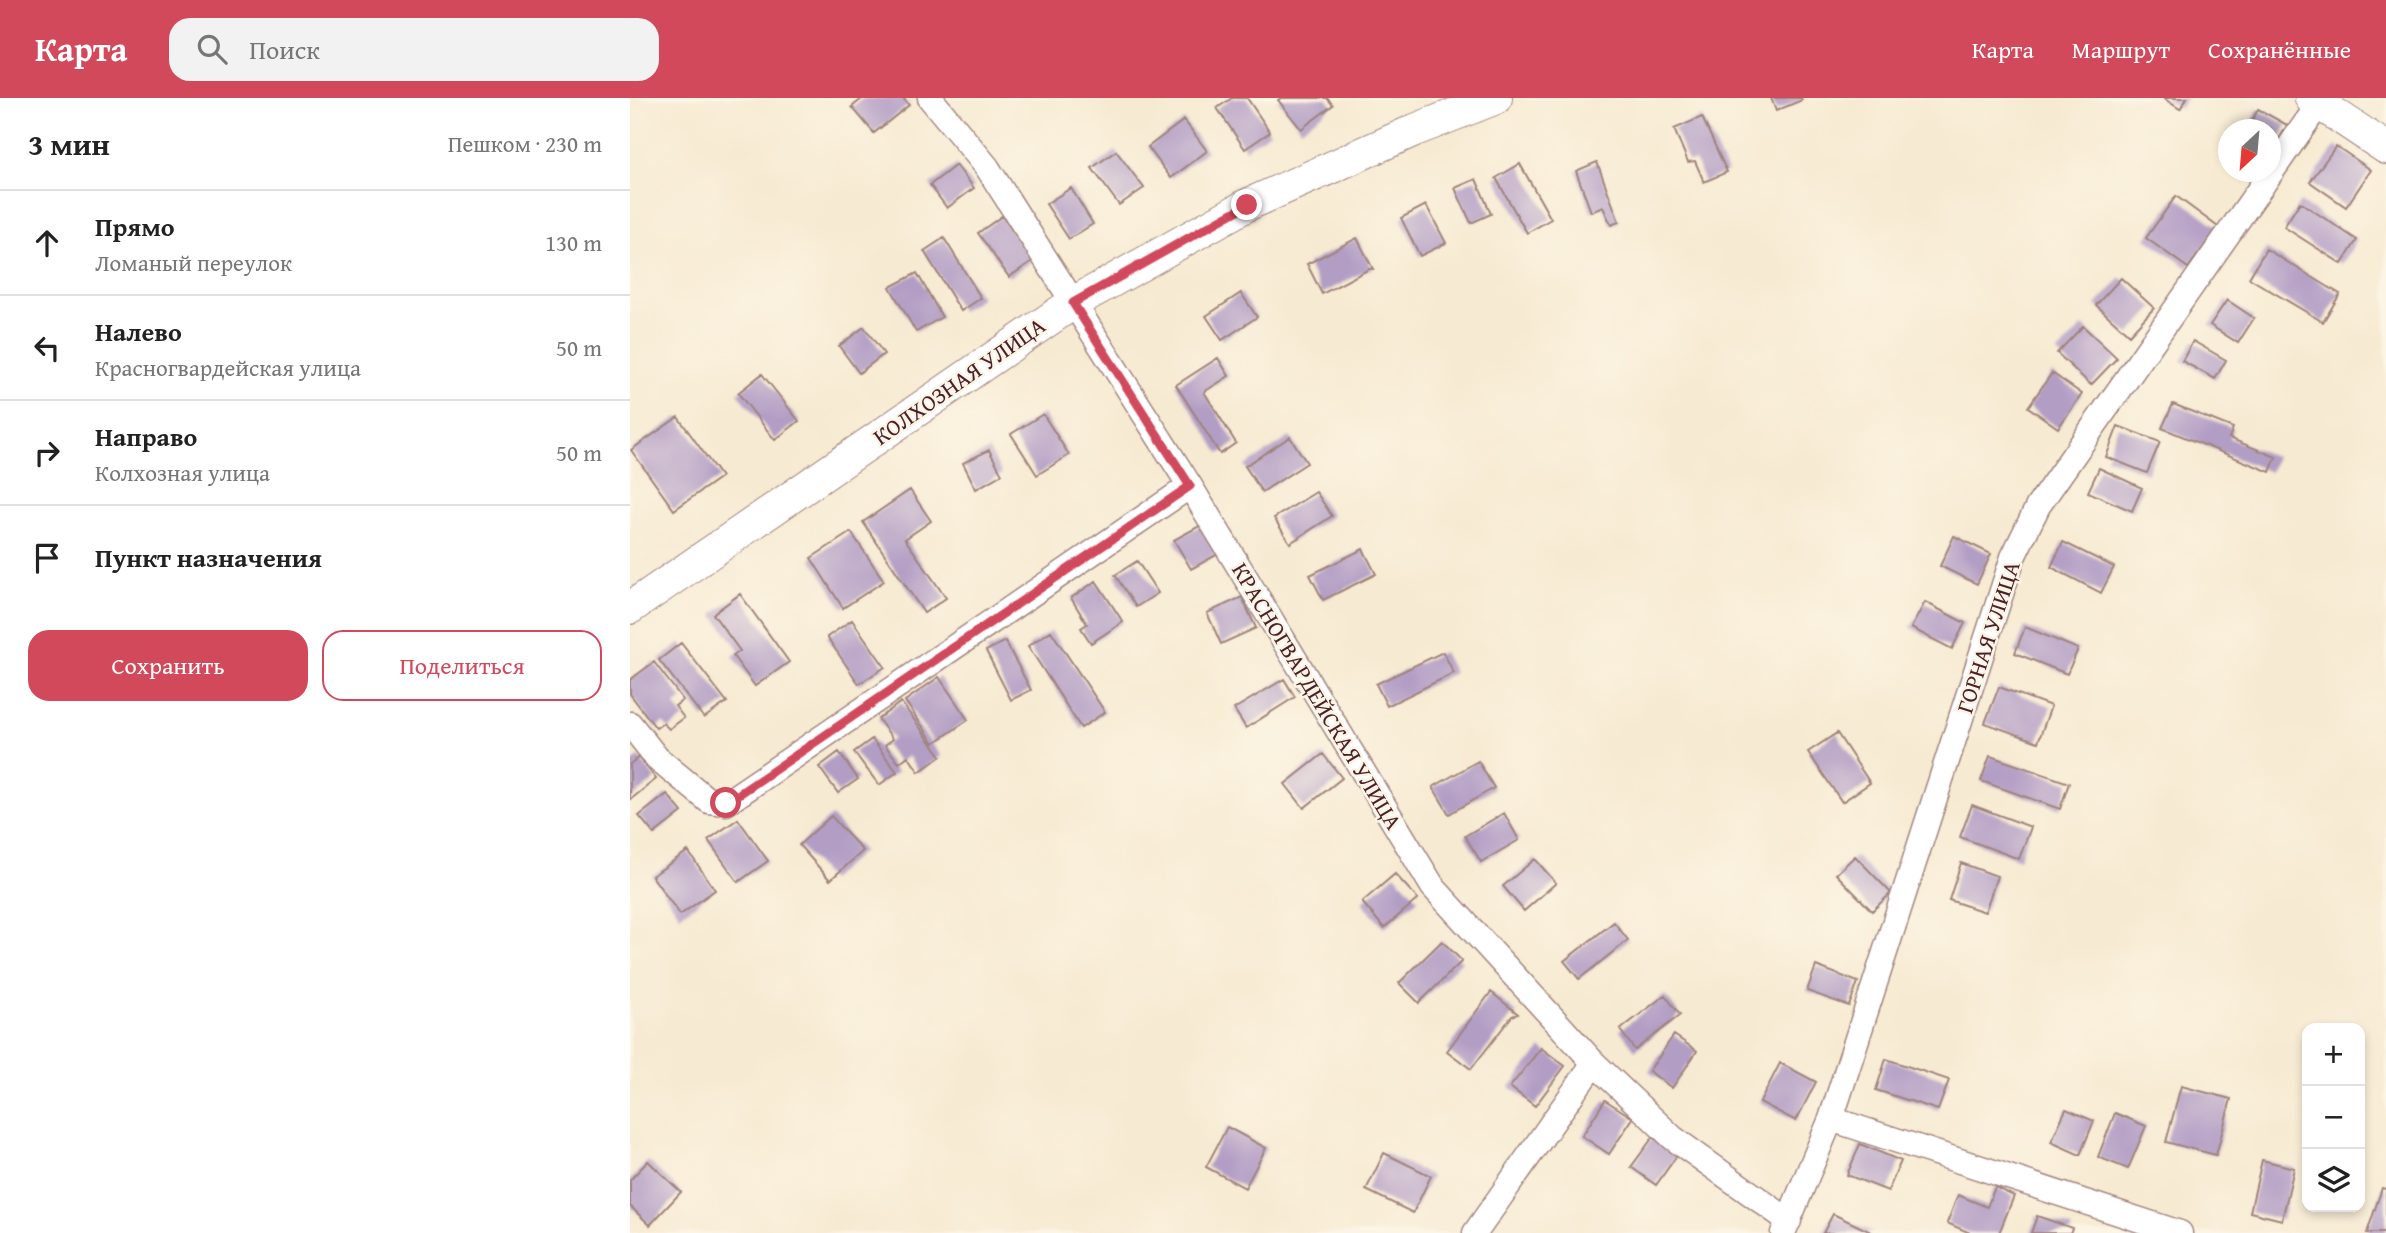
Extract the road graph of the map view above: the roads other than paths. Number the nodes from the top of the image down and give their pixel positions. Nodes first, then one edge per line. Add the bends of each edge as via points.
1 (930, 98) edge
2 (1496, 98) edge
3 (2315, 101) edge
4 (2386, 148) edge
5 (1073, 303) junction
6 (1190, 486) junction
7 (630, 608) edge
8 (630, 724) edge
9 (1594, 1063) junction
10 (1831, 1119) junction
11 (1786, 1227) edge
12 (1475, 1233) edge
13 (2180, 1233) edge

1 - 5 street, КРАСНОГВАРДЕЙСКАЯ УЛИЦА via 988,167
2 - 5 street, КОЛХОЗНАЯ УЛИЦА via 1247,205
3 - 4 street
3 - 10 street, ГОРНАЯ УЛИЦА via 2038,506 2013,557
5 - 6 street, КРАСНОГВАРДЕЙСКАЯ УЛИЦА
5 - 7 street, КОЛХОЗНАЯ УЛИЦА
6 - 8 street via 726,803 709,801 656,758
6 - 9 street, КРАСНОГВАРДЕЙСКАЯ УЛИЦА via 1433,887
9 - 11 street, КРАСНОГВАРДЕЙСКАЯ УЛИЦА via 1673,1138
9 - 12 street
10 - 11 street, ГОРНАЯ УЛИЦА
10 - 13 street

